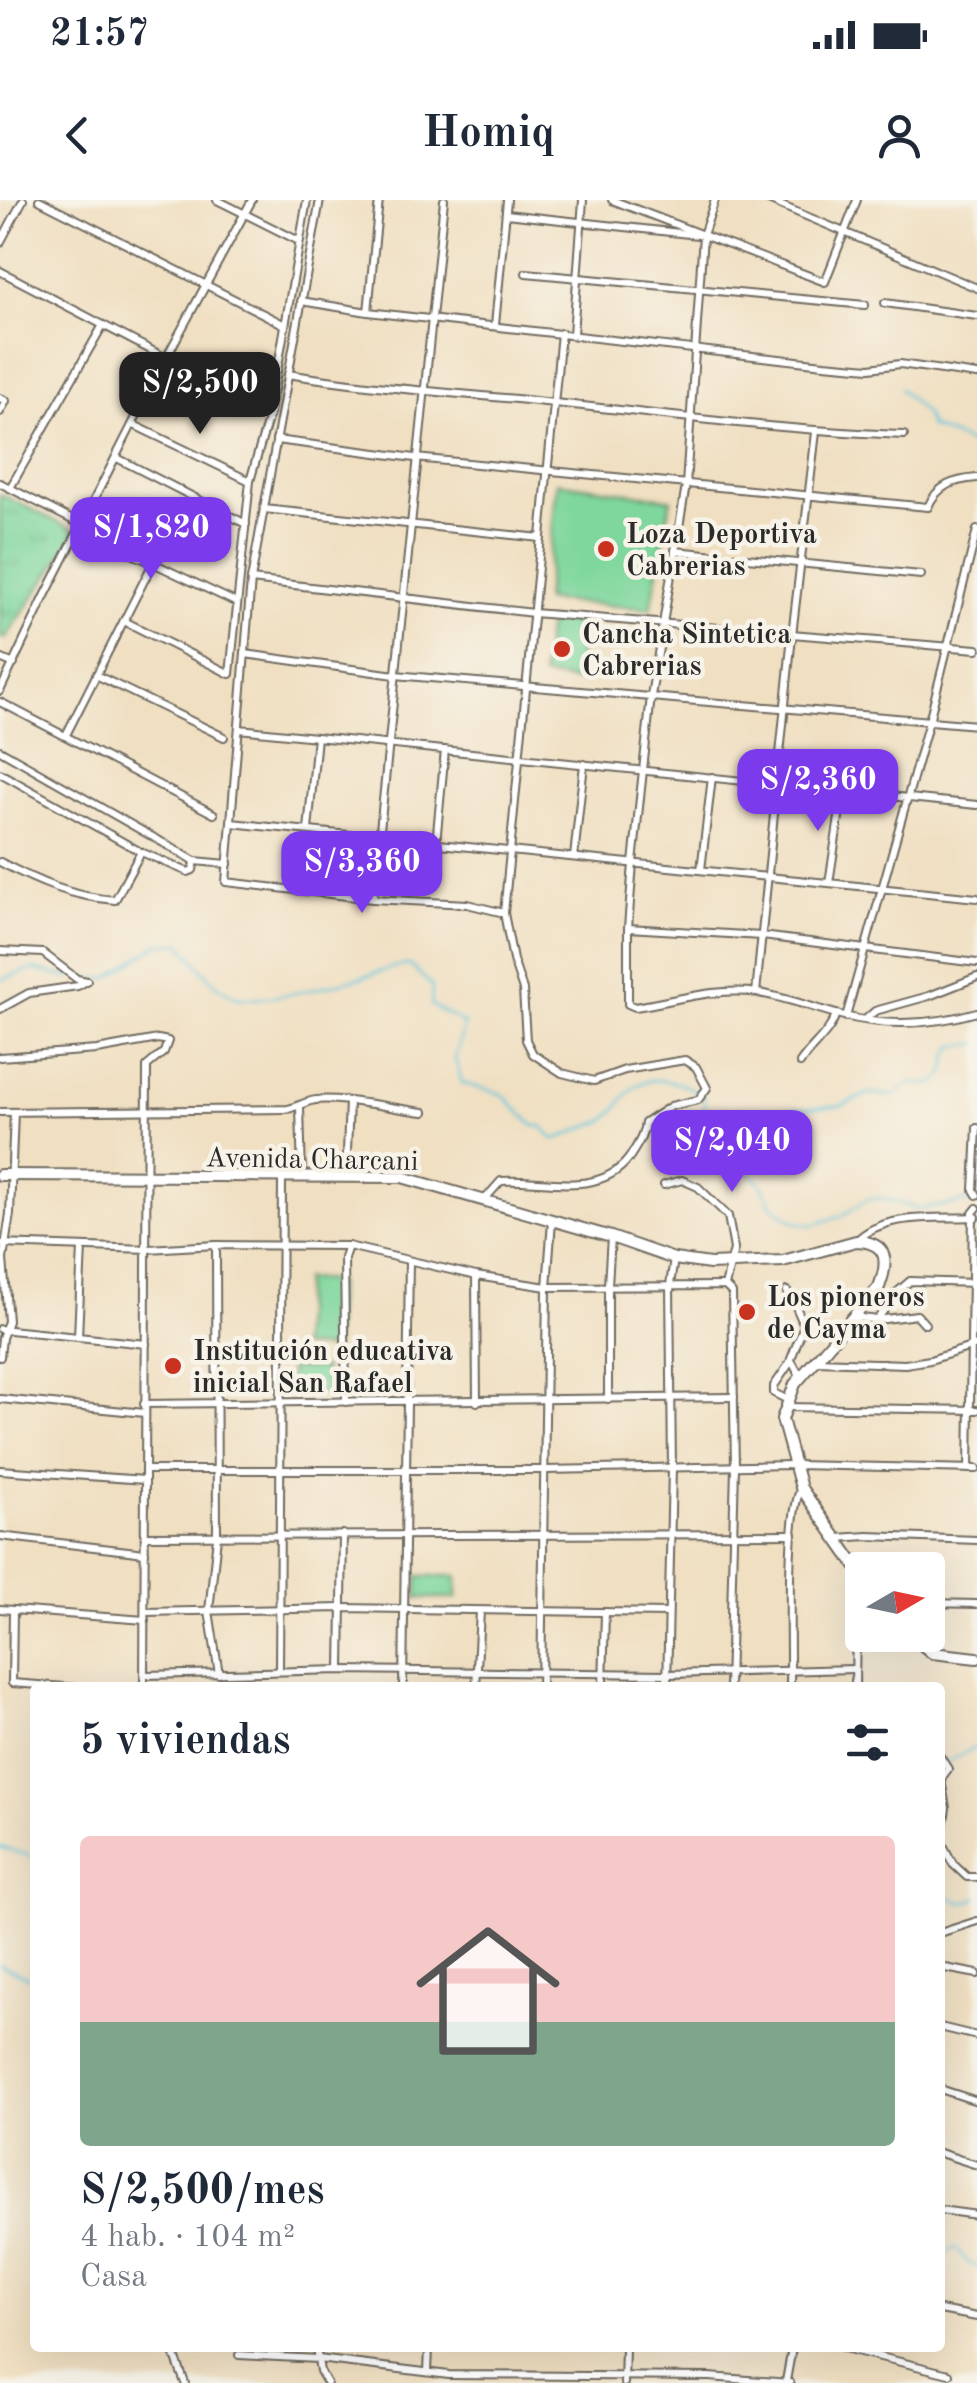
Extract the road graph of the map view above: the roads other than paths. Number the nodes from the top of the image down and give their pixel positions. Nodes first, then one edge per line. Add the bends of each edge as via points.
1 (23, 200) edge
2 (39, 200) edge
3 (218, 200) edge
4 (252, 200) edge
5 (306, 200) edge
6 (320, 200) edge
7 (380, 200) edge
8 (444, 200) edge
9 (507, 200) edge
10 (583, 200) edge
11 (612, 200) edge
12 (715, 200) edge
13 (768, 200) edge
14 (858, 200) edge
15 (245, 214) junction
16 (506, 214) junction
17 (581, 222) junction
18 (844, 231) junction
19 (703, 235) junction
20 (300, 241) junction
21 (0, 243) edge
22 (0, 271) edge
23 (526, 273) dead end
24 (577, 278) junction
25 (206, 288) junction
26 (977, 288) edge
27 (700, 290) junction
28 (301, 302) junction
29 (884, 303) dead end
30 (864, 306) dead end
31 (368, 312) junction
32 (977, 316) edge
33 (433, 318) junction
34 (103, 325) junction
35 (495, 325) junction
36 (285, 326) junction
37 (561, 333) junction
38 (573, 334) junction
39 (697, 349) junction
40 (166, 358) junction
41 (288, 374) junction
42 (977, 374) edge
43 (424, 390) junction
44 (0, 398) edge
45 (554, 403) junction
46 (0, 412) edge
47 (270, 412) junction
48 (692, 419) junction
49 (134, 425) junction
50 (816, 432) junction
51 (904, 435) dead end
52 (276, 440) junction
53 (117, 458) junction
54 (416, 458) junction
55 (547, 470) junction
56 (977, 478) edge
57 (250, 480) junction
58 (0, 483) edge
59 (686, 485) junction
60 (10, 488) junction
61 (810, 497) junction
62 (264, 509) junction
63 (246, 524) junction
64 (409, 526) junction
65 (80, 528) junction
66 (977, 530) edge
67 (541, 538) junction
68 (674, 551) junction
69 (153, 563) junction
70 (800, 563) junction
71 (921, 575) dead end
72 (252, 580) junction
73 (402, 595) junction
74 (237, 603) junction
75 (533, 612) junction
76 (124, 621) junction
77 (662, 622) junction
78 (792, 635) junction
79 (946, 646) junction
80 (977, 649) edge
81 (245, 654) junction
82 (0, 658) edge
83 (14, 664) junction
84 (96, 675) junction
85 (395, 675) junction
86 (526, 686) junction
87 (0, 691) edge
88 (650, 696) junction
89 (0, 702) edge
90 (785, 708) junction
91 (929, 721) junction
92 (977, 725) edge
93 (239, 728) junction
94 (66, 735) junction
95 (317, 736) junction
96 (224, 737) dead end
97 (388, 744) junction
98 (0, 750) edge
99 (445, 750) junction
100 (519, 757) junction
101 (584, 764) junction
102 (644, 770) junction
103 (0, 773) edge
104 (712, 777) junction
105 (777, 784) junction
106 (843, 791) junction
107 (908, 798) junction
108 (977, 804) edge
109 (214, 814) dead end
110 (231, 822) junction
111 (308, 830) junction
112 (378, 838) junction
113 (436, 843) junction
114 (510, 851) junction
115 (141, 852) junction
116 (574, 858) junction
117 (195, 861) junction
118 (0, 862) edge
119 (228, 864) junction
120 (634, 864) junction
121 (701, 870) junction
122 (768, 877) junction
123 (829, 883) junction
124 (882, 889) junction
125 (977, 898) edge
126 (372, 899) junction
127 (504, 913) junction
128 (628, 928) junction
129 (762, 936) junction
130 (866, 949) junction
131 (0, 951) edge
132 (977, 962) edge
133 (977, 977) edge
134 (756, 993) junction
135 (0, 1006) edge
136 (977, 1012) edge
137 (836, 1014) junction
138 (846, 1017) junction
139 (866, 1018) junction
140 (0, 1057) edge
141 (800, 1063) dead end
142 (349, 1101) junction
143 (300, 1107) junction
144 (149, 1109) junction
145 (0, 1112) edge
146 (14, 1112) junction
147 (424, 1112) dead end
148 (977, 1128) edge
149 (976, 1165) edge
150 (5, 1175) edge
151 (149, 1178) junction
152 (346, 1178) junction
153 (282, 1179) junction
154 (302, 1179) junction
155 (664, 1185) dead end
156 (977, 1195) edge
157 (484, 1200) junction
158 (977, 1208) edge
159 (975, 1217) edge
160 (552, 1220) junction
161 (611, 1237) junction
162 (856, 1241) junction
163 (3, 1244) edge
164 (216, 1245) junction
165 (280, 1245) junction
166 (82, 1246) junction
167 (348, 1246) junction
168 (148, 1249) junction
169 (674, 1260) junction
170 (409, 1261) junction
171 (728, 1265) junction
172 (476, 1276) junction
173 (975, 1283) edge
174 (608, 1285) junction
175 (670, 1285) junction
176 (726, 1286) junction
177 (547, 1288) junction
178 (787, 1291) dead end
179 (4, 1306) edge
180 (854, 1317) junction
181 (877, 1320) junction
182 (925, 1324) dead end
183 (2, 1330) edge
184 (78, 1337) junction
185 (146, 1344) junction
186 (975, 1345) edge
187 (0, 1357) edge
188 (790, 1360) junction
189 (816, 1361) junction
190 (801, 1378) junction
191 (671, 1398) junction
192 (734, 1398) junction
193 (0, 1399) edge
194 (546, 1400) junction
195 (608, 1400) junction
196 (346, 1402) junction
197 (477, 1402) junction
198 (216, 1403) junction
199 (280, 1403) junction
200 (406, 1403) junction
201 (144, 1404) junction
202 (786, 1404) junction
203 (974, 1410) edge
204 (145, 1413) junction
205 (794, 1465) junction
206 (735, 1467) junction
207 (280, 1468) junction
208 (672, 1468) junction
209 (216, 1469) junction
210 (406, 1469) junction
211 (973, 1469) edge
212 (0, 1470) edge
213 (145, 1470) junction
214 (545, 1470) junction
215 (145, 1480) junction
216 (801, 1488) junction
217 (281, 1534) junction
218 (343, 1534) junction
219 (406, 1534) junction
220 (732, 1534) junction
221 (793, 1534) junction
222 (671, 1535) junction
223 (0, 1536) edge
224 (145, 1536) junction
225 (545, 1536) junction
226 (218, 1537) junction
227 (835, 1538) junction
228 (977, 1540) edge
229 (845, 1552) edge
230 (145, 1553) junction
231 (945, 1603) edge
232 (977, 1604) edge
233 (0, 1608) edge
234 (342, 1608) junction
235 (406, 1609) junction
236 (13, 1610) junction
237 (281, 1610) junction
238 (209, 1611) junction
239 (480, 1611) junction
240 (542, 1612) junction
241 (605, 1612) junction
242 (668, 1612) junction
243 (145, 1616) junction
244 (855, 1652) edge
245 (931, 1652) edge
246 (977, 1658) edge
247 (854, 1668) junction
248 (341, 1670) junction
249 (403, 1670) junction
250 (477, 1670) junction
251 (279, 1671) junction
252 (729, 1672) junction
253 (790, 1672) junction
254 (542, 1673) junction
255 (219, 1674) junction
256 (604, 1674) junction
257 (668, 1674) junction
258 (144, 1675) junction
259 (144, 1682) edge
260 (403, 1682) edge
261 (476, 1682) edge
262 (541, 1682) edge
263 (603, 1682) edge
264 (667, 1682) edge
265 (729, 1682) edge
266 (790, 1682) edge
267 (854, 1682) edge
268 (30, 1684) edge
269 (945, 1849) edge
270 (977, 1878) edge
271 (977, 1921) edge
272 (945, 1931) edge
273 (945, 1968) edge
274 (977, 1974) edge
275 (945, 2028) edge
276 (977, 2036) edge
277 (945, 2091) edge
278 (977, 2101) edge
279 (945, 2155) edge
280 (977, 2165) edge
281 (945, 2211) edge
282 (977, 2214) edge
283 (945, 2311) edge
284 (977, 2318) edge
285 (173, 2352) edge
286 (317, 2352) edge
287 (430, 2352) edge
288 (624, 2352) edge
289 (792, 2352) edge
290 (860, 2352) edge
291 (238, 2356) dead end
292 (318, 2359) junction
293 (428, 2372) junction
294 (949, 2374) dead end
295 (624, 2380) edge
296 (788, 2382) edge
297 (185, 2383) edge
298 (327, 2383) edge

1 - 21 street
2 - 25 street
3 - 15 street
4 - 15 street
5 - 20 street
6 - 28 street
7 - 31 street
8 - 33 street
9 - 16 street
10 - 17 street
11 - 19 street
12 - 19 street
13 - 18 street
14 - 18 street
15 - 20 street
15 - 25 street
16 - 17 street
16 - 35 street
17 - 19 street
17 - 24 street
18 - 19 street via 825,282
18 - 26 street
19 - 27 street
20 - 36 street
22 - 34 street
23 - 24 street
24 - 27 street
24 - 38 street
25 - 36 street
25 - 40 street
27 - 30 street
27 - 39 street
28 - 31 street
28 - 41 street
29 - 32 street
31 - 33 street
33 - 35 street
33 - 43 street
34 - 40 street
34 - 60 street
35 - 37 street
36 - 47 street
37 - 38 street
37 - 45 street
38 - 39 street
39 - 42 street
39 - 48 street
40 - 47 street
40 - 49 street
41 - 43 street
41 - 52 street
43 - 45 street
43 - 54 street
44 - 46 street via 6,401
45 - 48 street
45 - 55 street
47 - 57 street
48 - 50 street
48 - 59 street
49 - 53 street
49 - 57 street
50 - 51 street
50 - 61 street
52 - 54 street
52 - 62 street
53 - 63 street
53 - 65 street
54 - 55 street
54 - 64 street
55 - 59 street
55 - 67 street
56 - 61 street via 934,492 928,507
57 - 63 street
58 - 60 street
59 - 61 street
59 - 68 street
60 - 65 street
61 - 70 street
62 - 64 street
62 - 72 street
63 - 74 street
64 - 67 street
64 - 73 street
65 - 69 street
65 - 83 street
66 - 79 street
67 - 75 street
68 - 70 street
68 - 77 street
69 - 74 street
69 - 76 street
70 - 71 street
70 - 78 street
72 - 73 street
72 - 81 street
73 - 75 street
73 - 85 street
74 - 76 street via 230,674
75 - 77 street
75 - 86 street
76 - 84 street
77 - 78 street
77 - 88 street
78 - 79 street
78 - 90 street
79 - 80 street
79 - 91 street
81 - 85 street
81 - 93 street
82 - 83 street
83 - 87 street
84 - 94 street
84 - 96 street
85 - 86 street
85 - 97 street
86 - 88 street
86 - 100 street
88 - 90 street
88 - 102 street
89 - 94 street
90 - 91 street
90 - 105 street
91 - 92 street
91 - 107 street
93 - 95 street
93 - 110 street
94 - 109 street
95 - 97 street
95 - 111 street
97 - 99 street
97 - 112 street
98 - 117 street
99 - 100 street
99 - 113 street
100 - 101 street
100 - 114 street
101 - 102 street
101 - 116 street
102 - 104 street
102 - 120 street
103 - 115 street
104 - 105 street
104 - 121 street
105 - 106 street
105 - 122 street
106 - 107 street
106 - 123 street
107 - 108 street
107 - 124 street
110 - 111 street
110 - 119 street
111 - 112 street
112 - 113 street
112 - 126 street
113 - 114 street
114 - 116 street
114 - 127 street
115 - 117 street via 188,872
115 - 118 street via 116,900 77,896
116 - 120 street
117 - 119 street
119 - 126 street via 226,882
120 - 121 street
120 - 128 street
121 - 122 street
122 - 123 street
122 - 129 street
123 - 124 street
124 - 125 street
124 - 130 street
126 - 127 street via 468,904
127 - 157 street via 533,1054 562,1073 594,1081 684,1060 707,1088 698,1100 671,1106 645,1123 630,1157 604,1179 501,1181
128 - 129 street
128 - 134 street via 630,1006
129 - 130 street
129 - 134 street
130 - 132 street
130 - 138 street
131 - 135 street via 43,954 87,980
133 - 139 street
134 - 137 street
136 - 139 street via 922,1024
137 - 138 street
137 - 141 street
138 - 139 street
140 - 144 street via 168,1040 148,1066
142 - 143 street
142 - 147 street
142 - 152 street
143 - 144 street
143 - 154 street
144 - 146 street
144 - 151 street
145 - 146 street
146 - 150 street
148 - 149 street
149 - 156 street
150 - 151 main road, Avenida Charcani
150 - 163 street via 10,1214
151 - 153 main road, Avenida Charcani
151 - 168 street
152 - 154 main road, Avenida Charcani
152 - 157 main road, Avenida Charcani via 422,1180
153 - 154 main road, Avenida Charcani
153 - 165 street
155 - 171 street via 682,1180 698,1187 728,1216 734,1249
157 - 160 main road, Avenida Charcani
158 - 159 street
159 - 162 street via 902,1220 866,1230
159 - 173 street
160 - 161 main road, Avenida Charcani
160 - 177 street
161 - 169 main road, Avenida Charcani
161 - 174 street
162 - 171 main road, Avenida Charcani via 783,1261
162 - 180 main road via 876,1245 885,1264 878,1287
163 - 166 street
163 - 179 street
164 - 165 street
164 - 168 street
164 - 198 street
165 - 167 street
165 - 199 street
166 - 168 street
166 - 184 street
167 - 170 street
167 - 196 street
168 - 185 street
169 - 171 main road, Avenida Charcani
169 - 175 street
170 - 172 street
170 - 200 street
171 - 176 street
172 - 177 street
172 - 197 street
173 - 181 street via 910,1281
173 - 186 street
174 - 175 street
174 - 177 street
174 - 195 street
175 - 176 street
175 - 191 street
176 - 192 street via 732,1293
177 - 194 street
178 - 188 street via 804,1325
179 - 183 street
180 - 181 street
180 - 189 main road
181 - 182 street via 918,1316
183 - 184 street
183 - 187 street
184 - 185 street
185 - 201 street
186 - 189 street via 905,1364
186 - 203 street
188 - 190 street
188 - 202 street via 774,1386
189 - 190 main road
190 - 202 main road
191 - 192 street
191 - 195 street
191 - 208 street
192 - 206 street
193 - 204 street
194 - 195 street
194 - 197 street
194 - 214 street
196 - 199 street
196 - 200 street
197 - 200 street
198 - 199 street
198 - 201 street
198 - 209 street
199 - 207 street
200 - 210 street
201 - 204 street
202 - 203 street
202 - 205 main road via 784,1431
203 - 211 street
204 - 213 street
205 - 206 street
205 - 211 street
205 - 216 main road
206 - 208 street
206 - 220 street
207 - 209 street
207 - 210 street
207 - 217 street
208 - 214 street
208 - 222 street
209 - 213 street
209 - 226 street
210 - 214 street
210 - 219 street
212 - 215 street
213 - 215 street
214 - 225 street
215 - 224 street
216 - 221 street
216 - 227 main road
217 - 218 street
217 - 226 street
217 - 237 street
218 - 219 street
218 - 234 street
219 - 225 street
219 - 235 street
220 - 221 street
220 - 222 street
220 - 252 street
221 - 253 street
222 - 225 street
222 - 242 street
223 - 230 street
224 - 226 street
224 - 230 street
225 - 240 street
226 - 238 street
227 - 228 street
227 - 229 main road
230 - 243 street
231 - 232 street
233 - 236 street
234 - 235 street
234 - 237 street
234 - 248 street
235 - 239 street
235 - 249 street
236 - 243 street
236 - 268 street via 12,1682
237 - 238 street
237 - 251 street
238 - 243 street
238 - 255 street
239 - 240 street
239 - 250 street
240 - 241 street
240 - 254 street
241 - 242 street
241 - 256 street
242 - 257 street
243 - 258 street
244 - 247 street
245 - 246 main road
247 - 253 street
247 - 267 street
248 - 249 street
248 - 251 street
249 - 250 street
249 - 260 street
250 - 254 street
250 - 261 street
251 - 255 street
252 - 253 street
252 - 257 street
252 - 265 street
253 - 266 street
254 - 256 street
254 - 262 street
255 - 258 street
256 - 257 street
256 - 263 street
257 - 264 street
258 - 259 street
269 - 270 street via 966,1877
271 - 272 street
273 - 274 street
275 - 276 street
277 - 278 street
279 - 280 street
281 - 282 street
283 - 284 street
285 - 297 street
286 - 292 street
287 - 293 street
288 - 295 street
289 - 296 street
290 - 294 street
291 - 292 street
292 - 293 street
292 - 298 street
293 - 295 street
295 - 296 street

